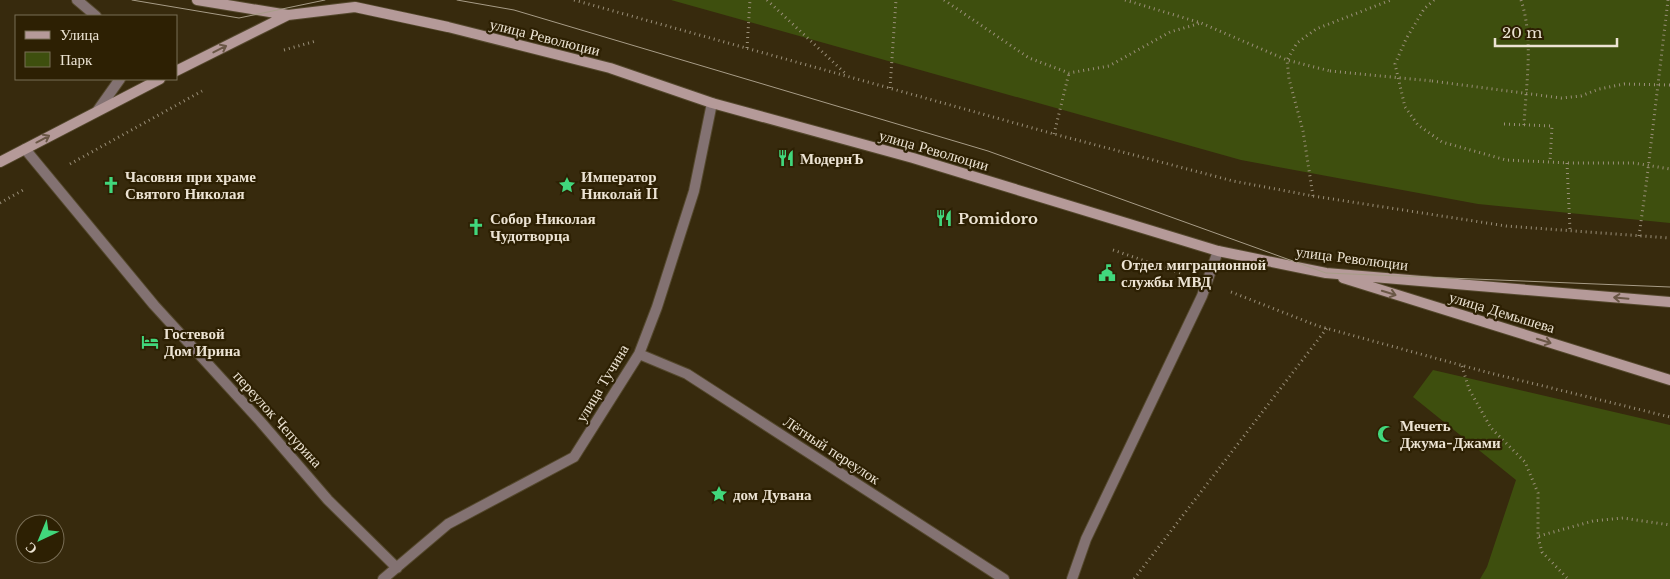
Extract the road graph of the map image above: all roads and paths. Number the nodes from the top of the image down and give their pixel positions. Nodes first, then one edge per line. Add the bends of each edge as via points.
1 (77, 0) edge
2 (197, 0) edge
3 (574, 0) edge
4 (750, 0) edge
5 (767, 0) edge
6 (896, 0) edge
7 (944, 0) edge
8 (1125, 0) edge
9 (1391, 0) edge
10 (1434, 0) edge
11 (1521, 0) edge
12 (1668, 0) edge
13 (356, 3) edge
14 (95, 15) edge
15 (288, 15) junction
16 (1201, 23) junction
17 (320, 40) dead end
18 (747, 48) junction
19 (277, 52) dead end
20 (1287, 60) junction
21 (178, 69) edge
22 (1069, 73) junction
23 (848, 76) junction
24 (119, 80) edge
25 (158, 80) edge
26 (1658, 85) junction
27 (1670, 85) edge
28 (209, 87) dead end
29 (890, 88) junction
30 (1525, 94) junction
31 (712, 103) junction
32 (98, 110) junction
33 (1504, 124) dead end
34 (1524, 124) junction
35 (1054, 134) junction
36 (25, 149) junction
37 (0, 162) edge
38 (1550, 162) junction
39 (1567, 163) junction
40 (1670, 169) edge
41 (48, 176) junction
42 (1313, 196) junction
43 (0, 203) edge
44 (1570, 230) junction
45 (1639, 236) junction
46 (1670, 238) edge
47 (1106, 247) dead end
48 (1218, 251) junction
49 (1326, 273) junction
50 (1207, 282) junction
51 (1670, 302) edge
52 (1328, 328) junction
53 (639, 354) junction
54 (1461, 365) junction
55 (1670, 380) edge
56 (1670, 417) edge
57 (1670, 525) edge
58 (1538, 536) junction
59 (397, 568) junction
60 (383, 579) edge
61 (1004, 579) edge
62 (1072, 579) edge
63 (1134, 579) edge
64 (1568, 579) edge

1 - 14 street
2 - 15 street, улица Революции
3 - 18 path
4 - 18 path
5 - 23 path
6 - 29 path
7 - 22 path via 1029,58
8 - 16 path
9 - 20 path via 1316,29 1297,44
10 - 38 path via 1424,8 1395,64 1405,106 1418,125 1442,142 1506,160
11 - 30 path via 1528,48
12 - 26 path
13 - 15 street, улица Революции
13 - 31 street, улица Революции via 610,68
21 -> 15 street
16 - 20 path
16 - 22 path via 1170,32 1109,66
17 - 19 path
18 - 23 path
20 - 30 path, bridge via 1330,72
20 - 42 path
22 - 35 path
23 - 29 path
24 - 32 street
25 - 32 street
26 - 27 path
26 - 30 path via 1624,84 1561,98
26 - 45 path, bridge
28 - 41 path
29 - 35 path
30 - 34 path
31 - 48 street, улица Революции via 913,158
31 - 53 street, улица Тучина via 694,191
36 -> 32 street
33 - 34 path
34 - 38 path via 1552,126
35 - 42 path via 1233,181
36 - 37 street
36 - 41 street, переулок Чепурина
38 - 39 path
39 - 40 path via 1634,163
39 - 44 path
41 - 43 path
41 - 59 street, переулок Чепурина via 154,305 328,500
42 - 44 path via 1506,226
44 - 45 path
45 - 46 path
47 - 50 path
48 - 49 street, улица Революции
48 - 50 street
51 -> 49 street, улица Революции
49 -> 55 street, улица Демышева
50 - 52 path
50 - 62 street via 1086,539
52 - 54 path
52 - 63 path
53 - 59 street, улица Тучина via 574,457 448,524
53 - 61 street, Лётный переулок via 687,374
54 - 56 path
54 - 58 path via 1469,389 1490,428 1525,462 1538,493
57 - 58 path via 1623,518 1592,521
58 - 64 path via 1542,552
59 - 60 street, улица Тучина

